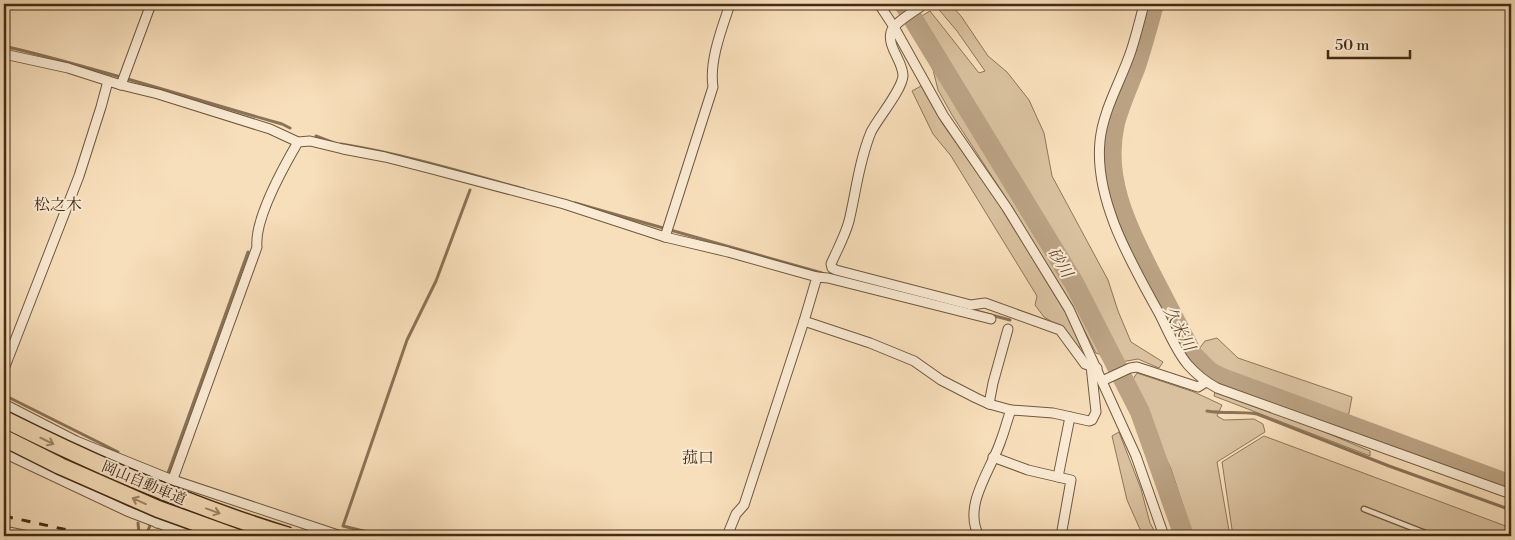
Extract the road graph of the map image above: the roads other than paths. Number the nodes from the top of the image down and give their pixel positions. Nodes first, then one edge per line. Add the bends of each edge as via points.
1 (151, 4) edge
2 (730, 4) edge
3 (879, 4) edge
4 (1144, 4) edge
5 (920, 5) edge
6 (894, 27) junction
7 (4, 54) edge
8 (108, 81) junction
9 (121, 85) junction
10 (298, 142) junction
11 (667, 232) junction
12 (830, 274) junction
13 (817, 277) junction
14 (991, 319) dead end
15 (804, 321) junction
16 (1008, 329) dead end
17 (1094, 367) junction
18 (4, 369) edge
19 (1104, 380) junction
20 (1206, 382) junction
21 (4, 404) edge
22 (989, 404) junction
23 (1011, 410) junction
24 (1070, 417) junction
25 (4, 419) edge
26 (4, 438) edge
27 (4, 454) edge
28 (993, 458) junction
29 (1058, 477) junction
30 (172, 480) junction
31 (1511, 494) edge
32 (1364, 509) dead end
33 (156, 522) junction
34 (4, 531) edge
35 (28, 536) edge
36 (192, 536) edge
37 (234, 536) edge
38 (289, 536) edge
39 (341, 536) edge
40 (727, 536) edge
41 (979, 536) edge
42 (1061, 536) edge
43 (1164, 536) edge
44 (1433, 536) edge

1 - 9 street
2 - 11 street via 718,41 713,87
3 - 6 street
4 - 20 street via 1131,51 1102,128 1101,171 1105,194 1131,261 1182,356
5 - 6 street
6 - 12 street via 892,46 903,75 901,84 872,130 848,223
6 - 17 street via 943,115 1007,208 1070,309
7 - 8 street via 68,68
8 - 9 street
8 - 18 street via 79,176
9 - 10 street via 270,130
10 - 11 street via 310,141 419,165
10 - 30 street via 269,197 256,237 257,246
11 - 13 street
12 - 13 street
12 - 14 street
12 - 17 street via 836,270 971,304 985,303 1060,330 1085,364
13 - 15 street
15 - 22 street via 914,360 941,380
15 - 40 street via 744,506 736,514
16 - 22 street
17 - 19 street
17 - 24 street via 1096,412 1089,421
19 - 20 street via 1137,367 1198,387
19 - 43 street via 1136,456
20 - 31 street
21 - 30 street via 76,440
22 - 23 street
23 - 24 street
23 - 28 street
24 - 29 street
25 -> 38 highway, 岡山自動車道, bridge via 164,493
37 -> 26 highway, 岡山自動車道, bridge via 158,510
27 - 33 street
28 - 29 street
28 - 41 street via 974,506 973,521
29 - 42 street via 1071,480
30 - 33 street
30 - 39 street
32 - 44 lane
33 - 36 street
34 - 35 street

